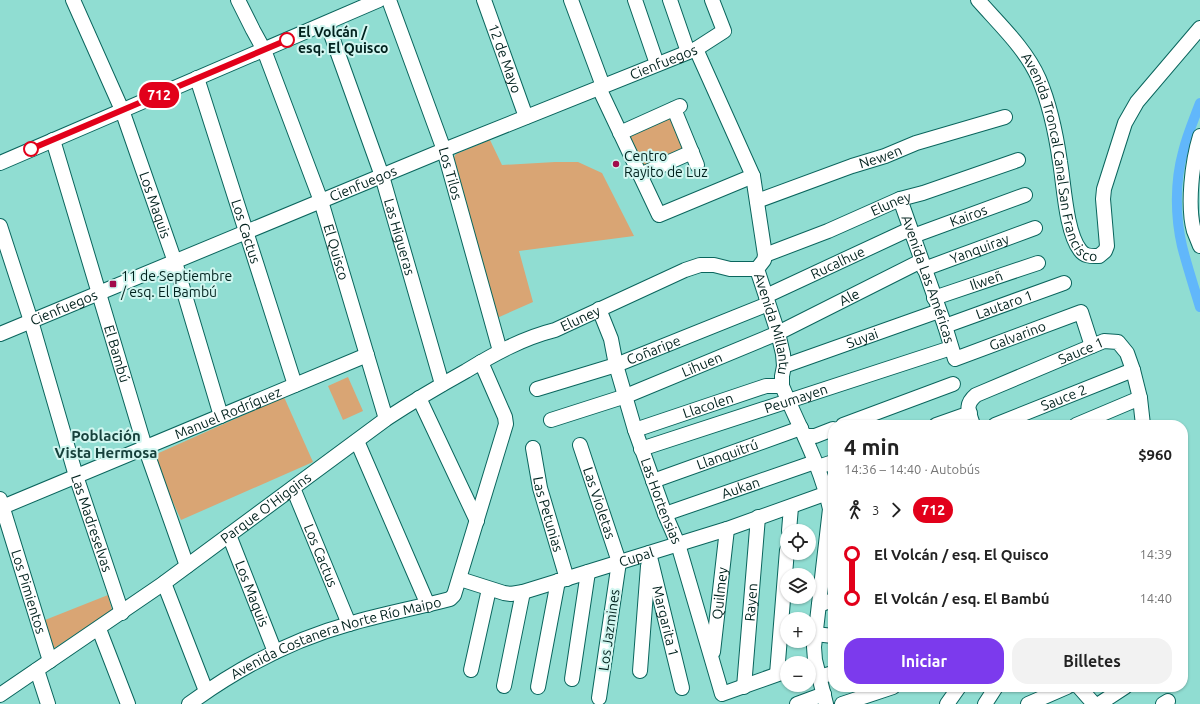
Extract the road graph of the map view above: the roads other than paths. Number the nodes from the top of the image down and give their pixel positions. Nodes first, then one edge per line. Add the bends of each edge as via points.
1 (73, 0) edge
2 (238, 0) edge
3 (379, 0) edge
4 (389, 0) edge
5 (484, 0) edge
6 (571, 0) edge
7 (635, 0) edge
8 (670, 0) edge
9 (712, 0) edge
10 (978, 0) edge
11 (327, 23) junction
12 (1200, 28) edge
13 (264, 50) junction
14 (692, 50) junction
15 (657, 64) junction
16 (198, 78) junction
17 (601, 87) junction
18 (122, 110) junction
19 (526, 117) junction
20 (1005, 117) dead end
21 (620, 133) junction
22 (1200, 136) edge
23 (53, 140) junction
24 (444, 150) junction
25 (692, 152) junction
26 (1018, 160) dead end
27 (0, 162) edge
28 (697, 165) dead end
29 (640, 175) junction
30 (382, 176) junction
31 (753, 176) junction
32 (1025, 195) dead end
33 (900, 199) junction
34 (321, 201) junction
35 (757, 201) junction
36 (0, 226) edge
37 (1035, 228) dead end
38 (246, 232) junction
39 (911, 233) junction
40 (1200, 246) edge
41 (765, 255) junction
42 (175, 262) junction
43 (1038, 263) dead end
44 (923, 265) junction
45 (757, 269) junction
46 (1064, 283) dead end
47 (99, 293) junction
48 (767, 300) junction
49 (937, 305) junction
50 (599, 309) junction
51 (32, 321) junction
52 (945, 326) junction
53 (778, 333) junction
54 (0, 334) edge
55 (539, 334) joint
56 (1092, 346) junction
57 (500, 351) junction
58 (953, 354) junction
59 (367, 355) junction
60 (481, 362) junction
61 (616, 365) junction
62 (784, 366) junction
63 (1133, 370) junction
64 (442, 384) junction
65 (953, 384) dead end
66 (295, 385) junction
67 (782, 386) junction
68 (537, 389) dead end
69 (626, 396) junction
70 (419, 398) junction
71 (1140, 398) junction
72 (788, 402) junction
73 (970, 415) edge
74 (221, 416) junction
75 (386, 419) junction
76 (551, 420) dead end
77 (856, 420) edge
78 (953, 420) edge
79 (1008, 420) edge
80 (1088, 420) edge
81 (1142, 420) edge
82 (635, 430) junction
83 (828, 431) edge
84 (803, 432) junction
85 (357, 441) junction
86 (580, 445) dead end
87 (146, 447) junction
88 (533, 448) dead end
89 (642, 449) junction
90 (828, 463) edge
91 (816, 464) junction
92 (76, 476) junction
93 (653, 481) junction
94 (293, 488) junction
95 (828, 488) edge
96 (828, 493) edge
97 (1, 505) edge
98 (790, 506) junction
99 (665, 514) junction
100 (758, 517) junction
101 (477, 521) junction
102 (789, 524) edge
103 (727, 529) junction
104 (229, 535) junction
105 (678, 544) junction
106 (649, 554) junction
107 (787, 560) edge
108 (619, 562) junction
109 (828, 564) edge
110 (187, 566) junction
111 (588, 572) junction
112 (460, 579) junction
113 (562, 580) junction
114 (164, 583) junction
115 (490, 589) junction
116 (523, 592) junction
117 (828, 602) edge
118 (428, 605) junction
119 (819, 605) junction
120 (122, 613) junction
121 (349, 624) junction
122 (816, 627) edge
123 (98, 629) junction
124 (816, 634) edge
125 (828, 635) edge
126 (275, 652) junction
127 (783, 656) edge
128 (712, 658) junction
129 (50, 662) junction
130 (816, 666) edge
131 (37, 670) junction
132 (471, 670) dead end
133 (640, 671) dead end
134 (780, 673) edge
135 (826, 675) edge
136 (572, 679) dead end
137 (504, 686) dead end
138 (538, 686) dead end
139 (744, 686) junction
140 (682, 688) dead end
141 (206, 691) junction
142 (878, 692) edge
143 (955, 692) edge
144 (993, 692) edge
145 (1056, 692) edge
146 (1083, 692) edge
147 (1118, 692) edge
148 (0, 695) edge
149 (599, 698) dead end
150 (825, 699) edge
151 (48, 704) edge
152 (128, 704) edge
153 (189, 704) edge
154 (797, 704) edge
155 (842, 704) edge
156 (947, 704) edge
157 (985, 704) edge
158 (1028, 704) edge
159 (1094, 704) edge
160 (1099, 704) edge

1 - 18 street, Los Maquis
2 - 13 street, El Quisco
3 - 11 street
4 - 24 street, Los Tilos
5 - 19 street, 12 de Mayo
6 - 17 street
7 - 15 street
8 - 14 street, Avenida Millantu
9 - 14 street, Cienfuegos via 724,31
10 - 12 street, Avenida Troncal Canal San Francisco via 1029,60 1039,79 1051,115 1074,239 1080,251 1087,256 1099,256 1107,246 1104,189 1125,123 1137,102
11 - 13 street
11 - 30 street, Las Higueras
13 - 16 street
13 - 34 street, El Quisco
14 - 15 street, Cienfuegos
14 - 31 street, Avenida Millantu
15 - 17 street, Cienfuegos
16 - 18 street
16 - 38 street, Los Cactus
17 - 19 street, Cienfuegos
17 - 21 street
18 - 23 street
18 - 42 street, Los Maquis
19 - 24 street, Cienfuegos
20 - 35 street, Newen via 916,143
21 - 25 street via 677,108
21 - 29 street
22 - 40 street via 1192,187 1194,231
23 - 27 street
23 - 47 street, El Bambú
24 - 30 street, Cienfuegos
24 - 57 street, Los Tilos
25 - 28 street
25 - 29 street
26 - 33 street, Eluney
29 - 31 street via 659,215
30 - 34 street, Cienfuegos
30 - 64 street, Las Higueras
31 - 35 street, Avenida Millantu
32 - 39 street, Kairos
33 - 39 street, Avenida Las Américas
33 - 41 street, Eluney
34 - 38 street, Cienfuegos
34 - 59 street, El Quisco
35 - 41 street, Avenida Millantu
36 - 51 street, Las Madreselvas
37 - 44 street, Yanquiray
38 - 42 street, Cienfuegos
38 - 66 street, Los Cactus
39 - 44 street, Avenida Las Américas
39 - 48 street, Rucalhue
41 - 45 street, Avenida Millantu
42 - 47 street, Cienfuegos
42 - 74 street, Los Maquis
43 - 49 street, Ilweñ
44 - 49 street, Avenida Las Américas
44 - 53 street, Ale
45 - 48 street, Avenida Millantu
45 - 50 street, Eluney via 700,265
46 - 52 street, Lautaro 1
47 - 51 street, Cienfuegos
47 - 87 street, El Bambú
48 - 53 street, Avenida Millantu
48 - 61 street, Coñaripe
49 - 52 street, Avenida Las Américas
49 - 62 street, Suyai
50 - 55 street, Eluney via 555,330
50 - 61 street, Las Hortensias
51 - 54 street, Cienfuegos
51 - 92 street, Las Madreselvas
52 - 58 street, Avenida Las Américas
53 - 62 street, Avenida Millantu
53 - 69 street, Lihuen
55 - 57 street, Parque O'Higgins
56 - 58 street, Galvarino via 1081,312
56 - 63 street, Sauce 1 via 1104,341 1118,342 1127,354
56 - 73 street, Sauce 1 via 976,395 970,400
57 - 60 street, Parque O'Higgins
58 - 72 street, Peumayen
59 - 66 street, Manuel Rodríguez
59 - 75 street, El Quisco
60 - 64 street, Parque O'Higgins
60 - 101 street, Avenida Costanera Norte Río Maipo via 506,421
61 - 68 street, Coñaripe
61 - 69 street, Las Hortensias
62 - 67 street, Avenida Millantu
63 - 71 street, Sauce 1
63 - 79 street, Sauce 2
64 - 70 street, Parque O'Higgins
65 - 77 street
66 - 74 street, Manuel Rodríguez
67 - 72 street, Avenida Millantu
67 - 82 street, Llacolen via 766,386
69 - 76 street, Lihuen
69 - 82 street, Las Hortensias
70 - 75 street, Parque O'Higgins
70 - 101 street
71 - 80 street
71 - 81 street, Sauce 1
72 - 84 street, Avenida Millantu
72 - 89 street, Peumayen
73 - 78 street
74 - 87 street, Manuel Rodríguez
75 - 85 street, Parque O'Higgins
82 - 89 street, Las Hortensias
83 - 84 street, Llanquitrú via 815,436
84 - 91 street, Avenida Millantu
84 - 93 street, Llanquitrú
85 - 94 street, Parque O'Higgins
85 - 118 street
86 - 108 street, Las Violetas
87 - 92 street, Manuel Rodríguez
87 - 110 street, El Bambú
88 - 113 street, Las Petunias
89 - 93 street, Las Hortensias
90 - 91 street, Aukan
91 - 95 street, Avenida Millantu
91 - 99 street, Aukan
92 - 97 street, Manuel Rodríguez
92 - 120 street, Las Madreselvas
93 - 99 street, Las Hortensias
94 - 104 street, Parque O'Higgins
94 - 121 street, Los Cactus
96 - 98 street, Cupal
97 - 129 street, Los Pimientos
98 - 100 street, Cupal
98 - 102 street
99 - 105 street, Las Hortensias
100 - 103 street, Cupal
100 - 139 street, Rayen
101 - 112 street, Avenida Costanera Norte Río Maipo
103 - 105 street, Cupal
103 - 128 street, Quilmey
104 - 110 street, Parque O'Higgins
104 - 126 street, Los Maquis
105 - 106 street, Cupal
105 - 128 street, Las Hortensias
106 - 108 street, Cupal
106 - 133 street
106 - 140 street, Margarita 1
107 - 127 street
108 - 111 street, Cupal
108 - 149 street, Los Jazmines
109 - 119 street, Avenida Millantu
110 - 114 street, Parque O'Higgins
111 - 113 street, Cupal
111 - 136 street
112 - 115 street, Cupal
112 - 118 street, Avenida Costanera Norte Río Maipo via 450,599
113 - 116 street, Cupal
113 - 138 street
114 - 120 street, Parque O'Higgins
114 - 141 street
115 - 116 street, Cupal via 512,594
115 - 132 street
116 - 137 street
117 - 119 street
118 - 121 street, Avenida Costanera Norte Río Maipo
119 - 122 street, Avenida Millantu
120 - 123 street, Parque O'Higgins
121 - 126 street, Avenida Costanera Norte Río Maipo via 311,636
123 - 129 street, Parque O'Higgins
123 - 152 street
124 - 125 street
126 - 141 street, Avenida Costanera Norte Río Maipo
128 - 139 street, Las Hortensias via 722,694
129 - 131 street, Parque O'Higgins
130 - 135 street, Avenida Millantu
131 - 148 street, Parque O'Higgins
131 - 151 street
134 - 139 street
135 - 150 street, Avenida Millantu
141 - 153 street, Avenida Costanera Norte Río Maipo
142 - 155 street
143 - 156 street
144 - 157 street
145 - 158 street
146 - 159 street
147 - 160 street
150 - 154 street

